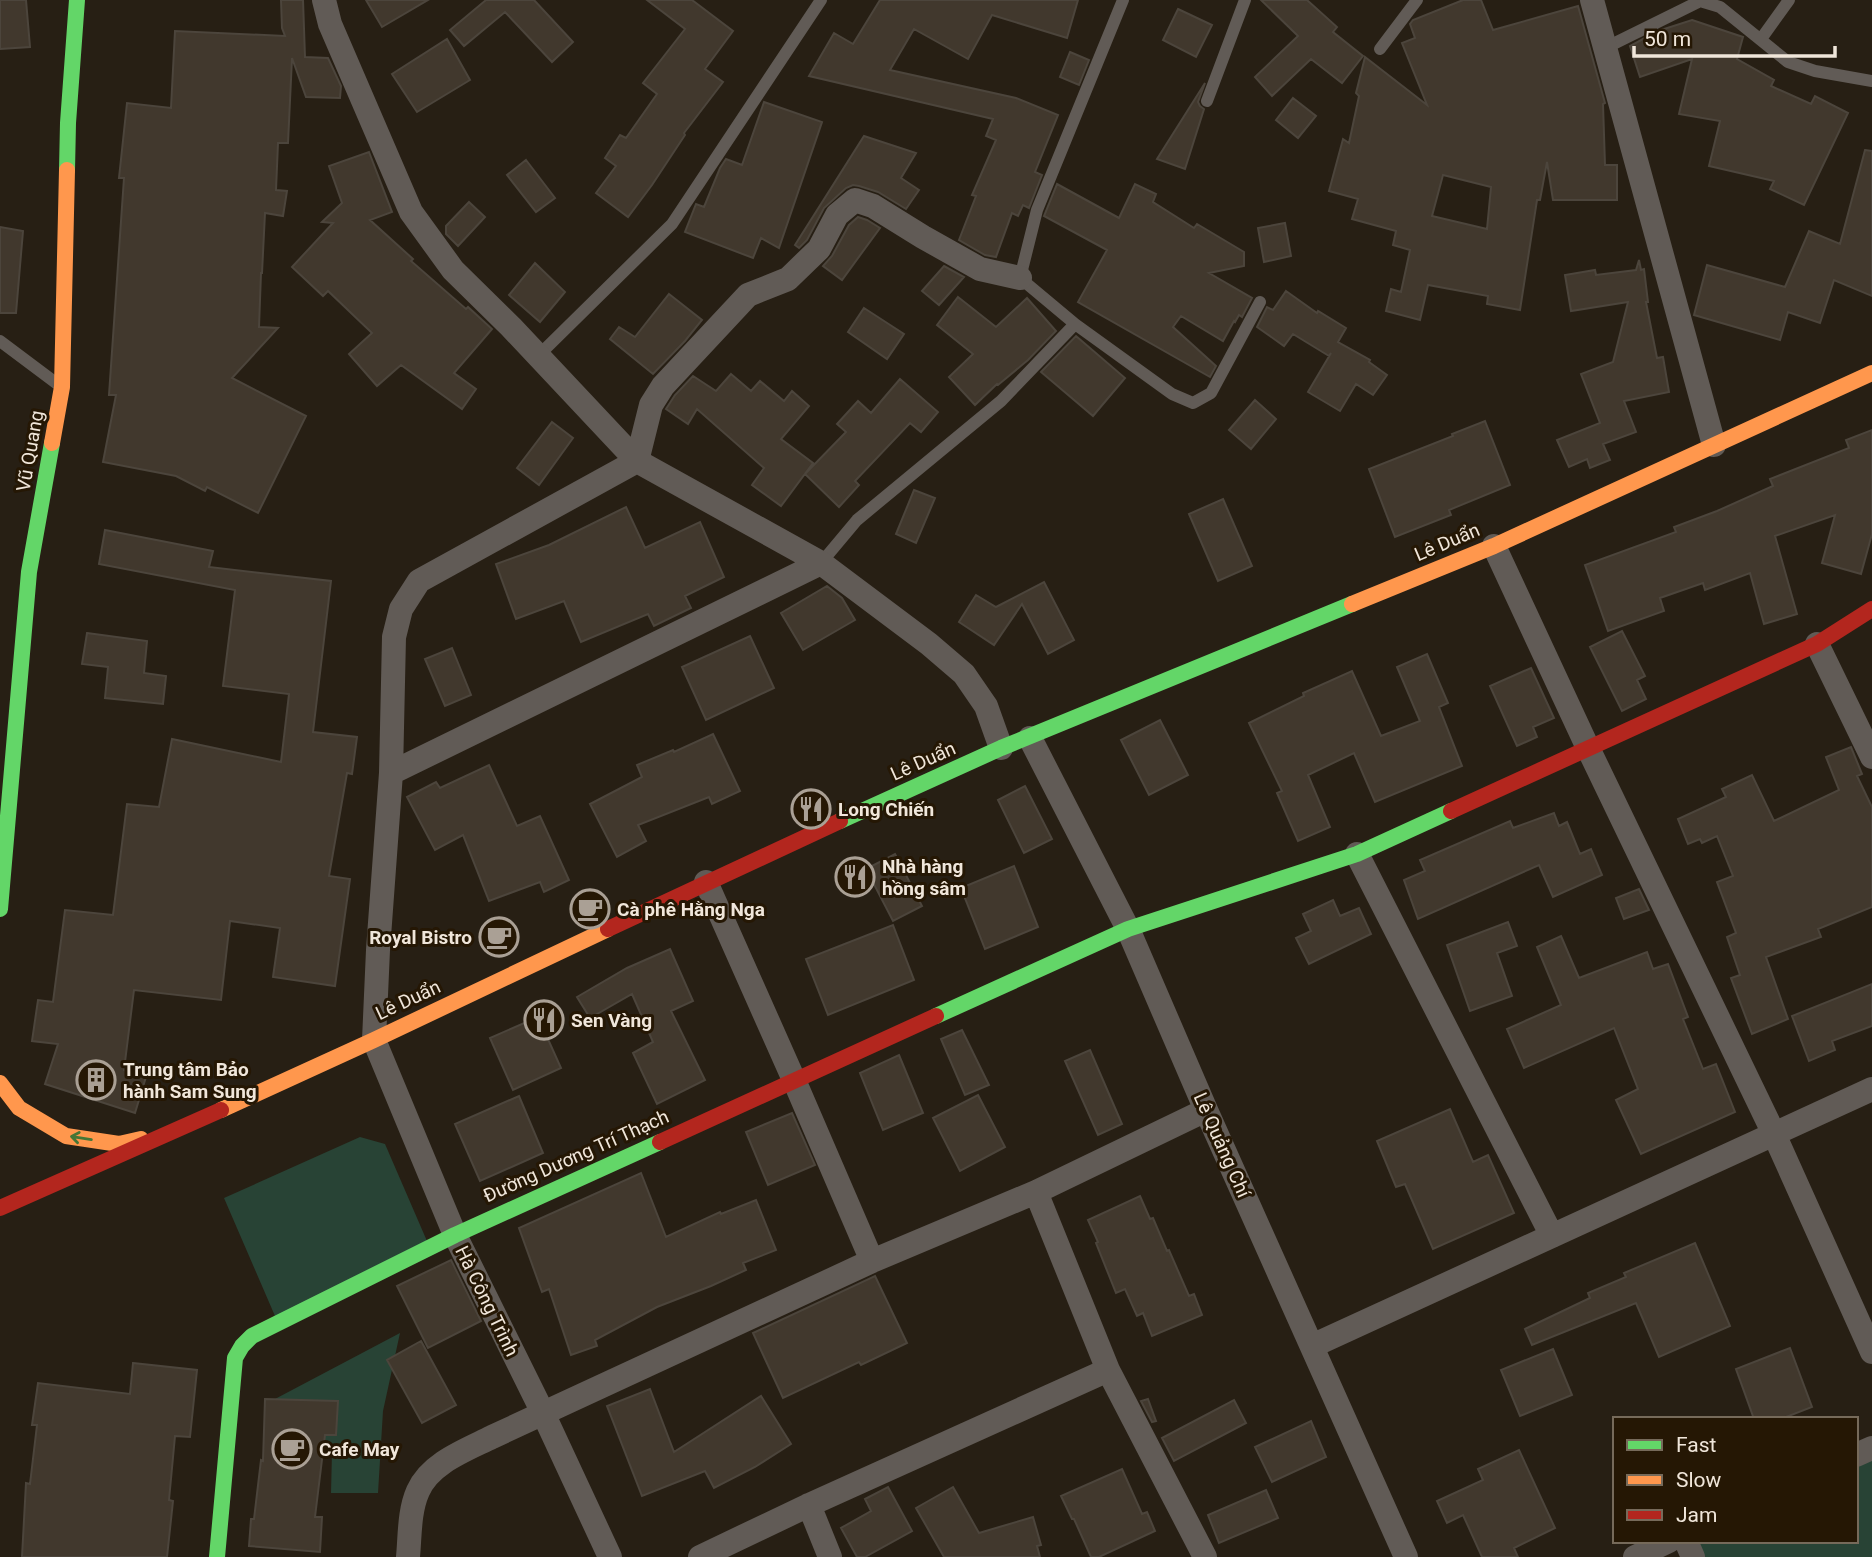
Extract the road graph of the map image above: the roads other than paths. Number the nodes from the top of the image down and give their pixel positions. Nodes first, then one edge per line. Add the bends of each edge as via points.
1 (77, 0) edge
2 (324, 0) edge
3 (821, 0) edge
4 (1123, 0) edge
5 (1245, 0) edge
6 (1417, 0) edge
7 (1592, 0) edge
8 (1789, 0) edge
9 (1761, 40) junction
10 (1380, 48) dead end
11 (1605, 48) junction
12 (1872, 82) edge
13 (1207, 102) dead end
14 (1020, 278) junction
15 (1260, 302) dead end
16 (1075, 324) junction
17 (0, 341) edge
18 (539, 355) junction
19 (1872, 373) edge
20 (62, 387) junction
21 (1714, 445) junction
22 (637, 461) junction
23 (1494, 546) junction
24 (821, 563) junction
25 (1872, 609) edge
26 (1817, 644) junction
27 (1030, 738) junction
28 (1001, 748) junction
29 (1588, 748) junction
30 (1872, 757) edge
31 (391, 774) junction
32 (1357, 854) junction
33 (706, 882) junction
34 (0, 909) edge
35 (1128, 929) junction
36 (374, 1040) junction
37 (794, 1080) junction
38 (0, 1083) edge
39 (1872, 1089) edge
40 (1206, 1110) junction
41 (172, 1132) junction
42 (1774, 1134) junction
43 (1036, 1192) junction
44 (0, 1208) edge
45 (455, 1235) junction
46 (1552, 1236) junction
47 (872, 1261) junction
48 (1312, 1346) junction
49 (1872, 1353) edge
50 (1108, 1370) junction
51 (543, 1413) junction
52 (809, 1505) junction
53 (1665, 1543) edge
54 (217, 1557) edge
55 (408, 1557) edge
56 (610, 1557) edge
57 (700, 1557) edge
58 (830, 1557) edge
59 (1205, 1557) edge
60 (1406, 1557) edge
61 (1635, 1557) edge

1 - 20 main road, Vũ Quang via 68,122
2 - 18 street via 330,24 411,212 453,270
3 - 18 lane via 672,224
4 - 14 lane via 1037,210
5 - 13 lane
6 - 10 lane
7 - 11 street
8 - 9 lane
9 - 11 lane via 1720,7 1700,1
9 - 12 lane via 1788,62
11 - 21 street
14 - 16 lane
14 - 22 street via 980,269 855,200 837,215 818,249 788,279 748,295 663,386 651,404
15 - 16 lane via 1210,393 1193,403 1172,394
16 - 24 lane via 1001,401 857,520
17 - 20 lane
18 - 22 street
19 - 21 main road, Lê Duẩn
20 - 34 main road, Vũ Quang via 29,572
21 - 23 main road, Lê Duẩn
22 - 24 street
22 - 31 street via 419,581 401,609 394,637
23 - 27 main road, Lê Duẩn
23 - 29 street
24 - 28 street via 964,674 986,706
24 - 31 street
25 - 26 main road, Đường Dương Trí Thạch
26 - 29 main road, Đường Dương Trí Thạch
26 - 30 street
27 - 28 main road, Lê Duẩn
27 - 35 street, Lê Quảng Chí
28 - 33 main road, Lê Duẩn
29 - 32 main road, Đường Dương Trí Thạch
29 - 42 street
31 - 36 street
32 - 35 main road, Đường Dương Trí Thạch
32 - 46 street
33 - 36 main road, Lê Duẩn
33 - 37 street
35 - 37 main road, Đường Dương Trí Thạch
35 - 40 street, Lê Quảng Chí
36 - 41 main road, Lê Duẩn
36 - 45 street, Hà Công Trình
37 - 45 main road, Đường Dương Trí Thạch
37 - 47 street
41 -> 38 main road via 119,1144 66,1136 19,1108
39 - 42 street
40 - 43 street
40 - 48 street, Lê Quảng Chí
41 - 44 main road, Lê Duẩn
42 - 46 street
42 - 49 street
43 - 47 street
43 - 50 street
45 - 51 street, Hà Công Trình
45 - 54 main road, Đường Dương Trí Thạch via 252,1336 242,1346 235,1358
46 - 48 street
47 - 51 street
48 - 60 street, Lê Quảng Chí
50 - 52 street
50 - 59 street
51 - 55 street via 444,1462 425,1478 412,1513
51 - 56 street, Hà Công Trình
52 - 57 street
52 - 58 street
53 - 61 street

